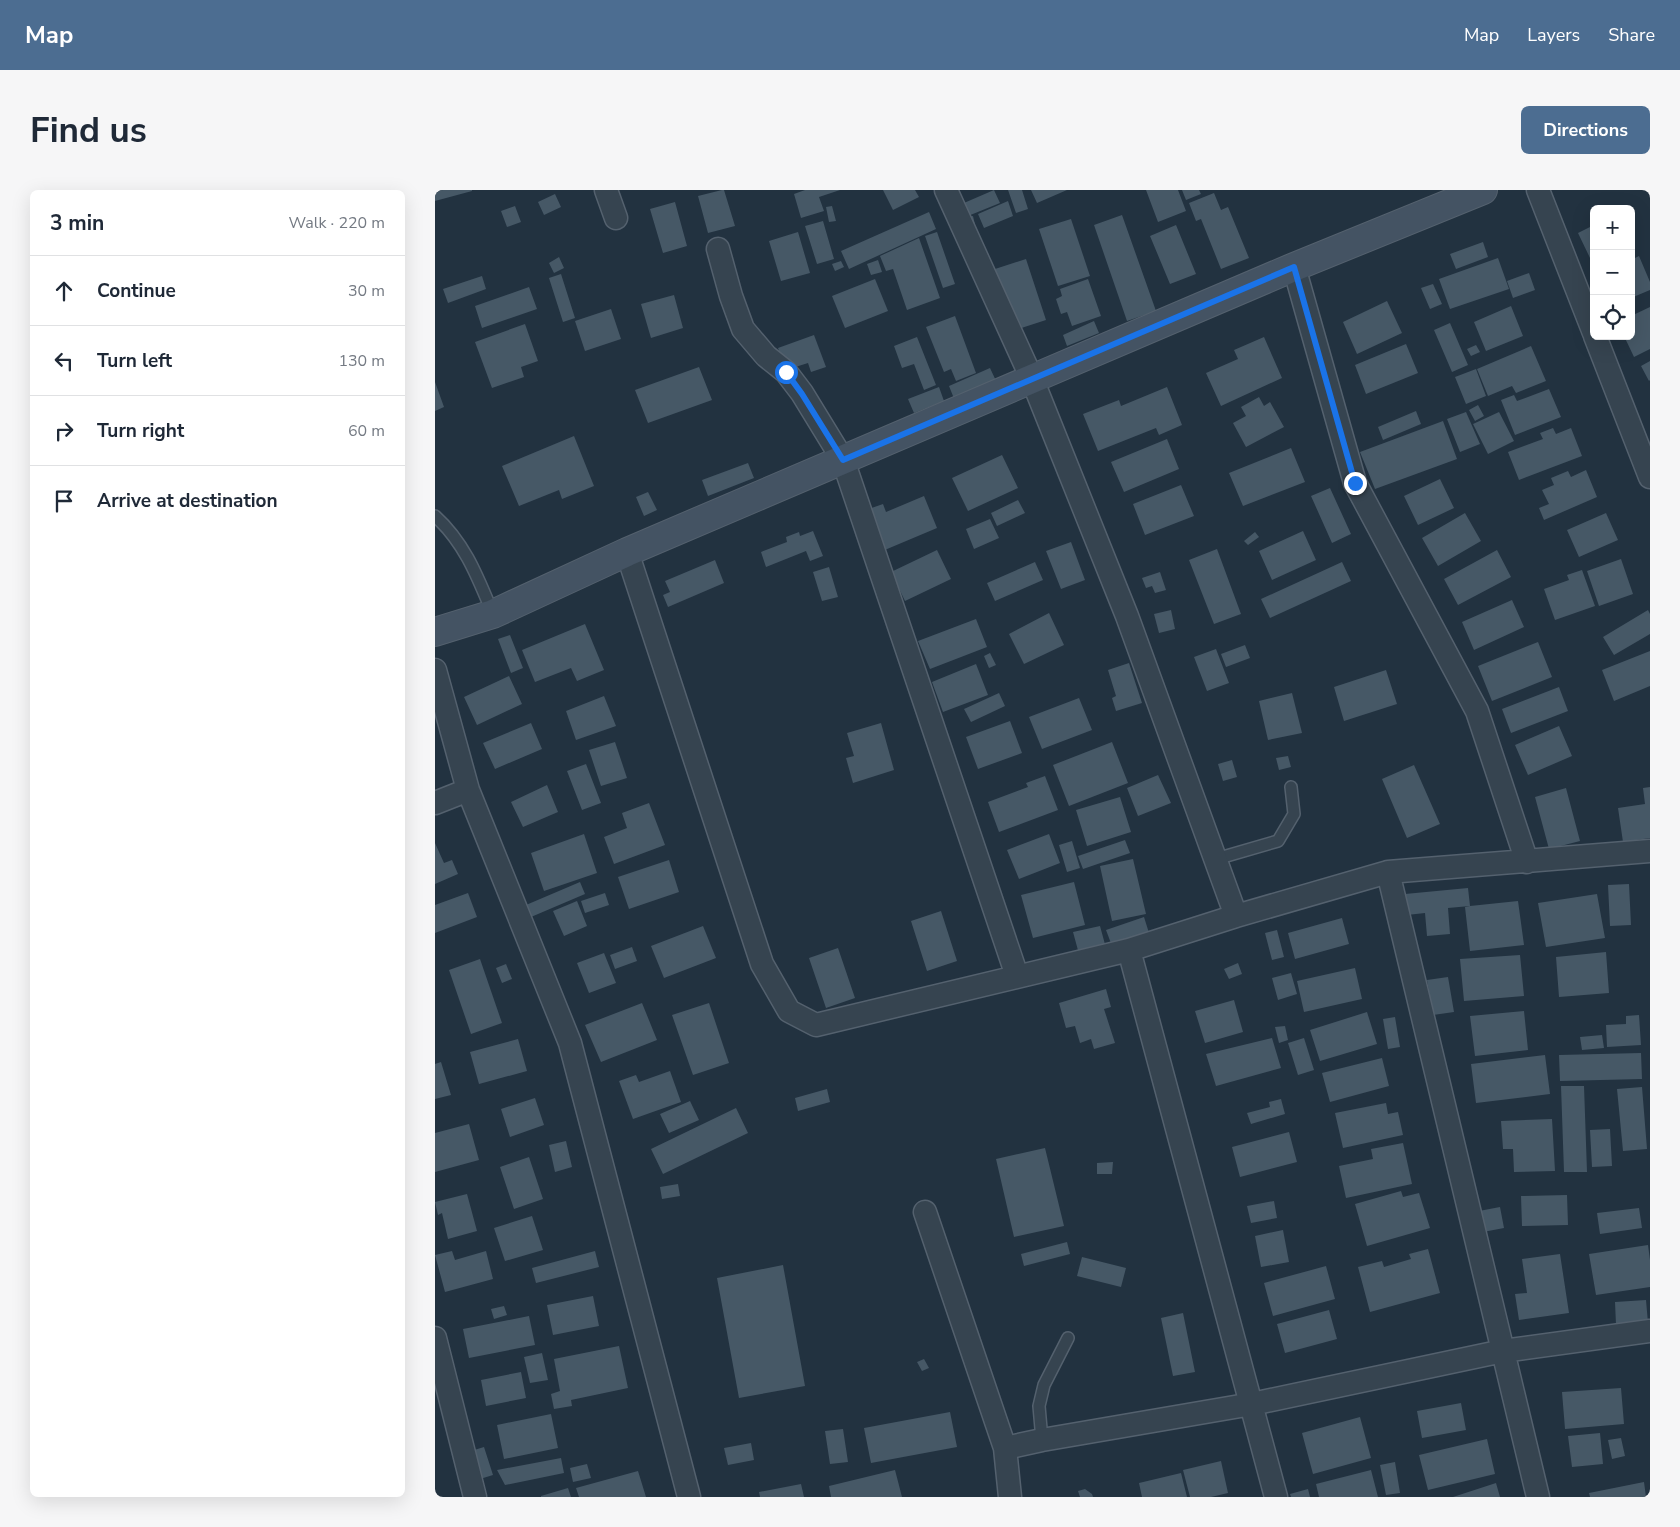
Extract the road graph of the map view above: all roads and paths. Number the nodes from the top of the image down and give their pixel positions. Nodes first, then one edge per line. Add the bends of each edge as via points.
1 (606, 190) edge
2 (946, 190) edge
3 (1538, 190) edge
4 (1469, 192) edge
5 (616, 218) dead end
6 (718, 249) dead end
7 (1294, 267) junction
8 (1590, 325) edge
9 (1596, 340) edge
10 (1032, 379) junction
11 (843, 460) junction
12 (1650, 477) edge
13 (435, 516) edge
14 (627, 552) junction
15 (493, 614) junction
16 (435, 632) edge
17 (435, 670) edge
18 (1291, 787) dead end
19 (468, 790) junction
20 (435, 803) edge
21 (1650, 856) edge
22 (1215, 859) junction
23 (1527, 862) junction
24 (1388, 872) junction
25 (1236, 916) junction
26 (1129, 950) junction
27 (1017, 976) junction
28 (925, 1212) dead end
29 (1650, 1331) edge
30 (435, 1338) edge
31 (1068, 1338) dead end
32 (1503, 1351) junction
33 (1252, 1404) junction
34 (1042, 1440) junction
35 (1005, 1448) junction
36 (475, 1497) edge
37 (689, 1497) edge
38 (1010, 1497) edge
39 (1276, 1497) edge
40 (1538, 1497) edge

1 - 5 street
2 - 10 street
3 - 8 street
4 - 7 street
6 - 11 street via 743,329 766,356 786,372
7 - 10 street
7 - 23 street via 1355,483 1477,711
9 - 12 street
10 - 11 street
10 - 22 street via 1127,616
11 - 14 street
11 - 27 street
13 - 15 lane via 449,528 470,561
14 - 15 street
14 - 27 street via 762,964 789,1011 817,1025
15 - 16 street
17 - 19 street
18 - 22 lane via 1294,814 1278,841
19 - 20 street
19 - 37 street via 570,1043
21 - 23 street
22 - 25 street
23 - 24 street
24 - 25 street
24 - 32 street
25 - 26 street
26 - 27 street
26 - 33 street
28 - 35 street
29 - 32 street
30 - 36 street
31 - 34 lane via 1044,1385 1039,1406
32 - 33 street
32 - 40 street
33 - 34 street
33 - 39 street
34 - 35 street
35 - 38 street

